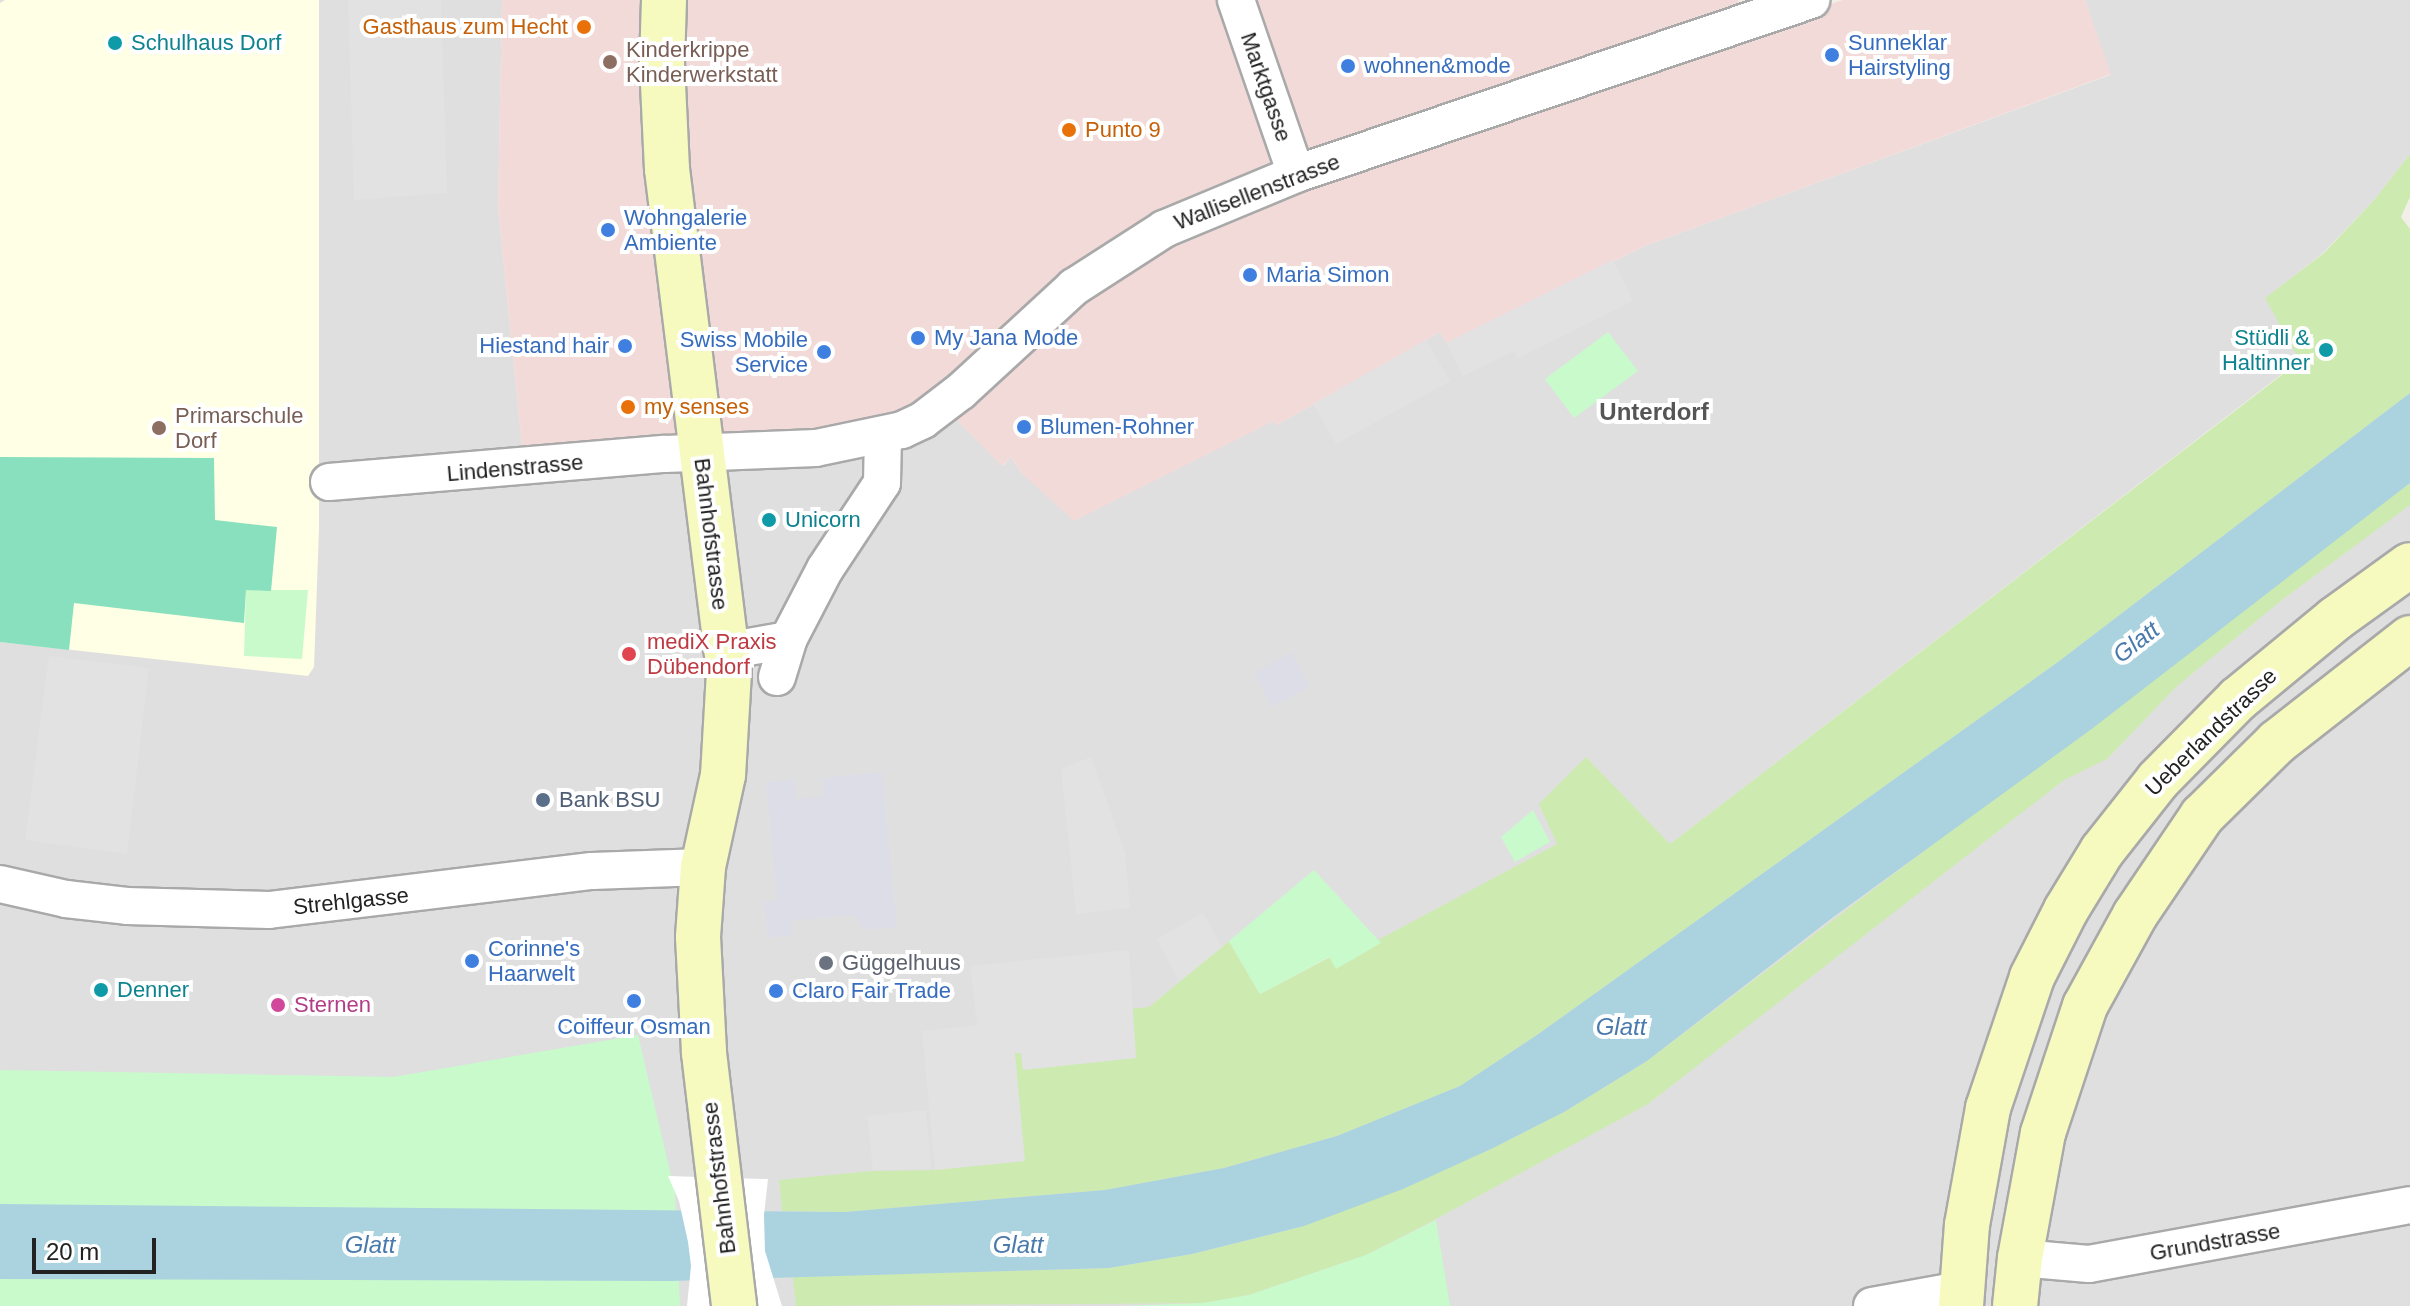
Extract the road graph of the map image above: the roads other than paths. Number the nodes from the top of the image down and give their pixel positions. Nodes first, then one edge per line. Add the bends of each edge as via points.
1 (664, 0) edge
2 (1236, 0) edge
3 (1793, 3) edge
4 (1296, 174) junction
5 (883, 435) junction
6 (701, 453) junction
7 (329, 482) dead end
8 (2410, 565) edge
9 (2410, 638) edge
10 (788, 640) junction
11 (726, 651) junction
12 (777, 677) dead end
13 (703, 867) junction
14 (0, 884) edge
15 (2410, 1205) edge
16 (2020, 1258) junction
17 (1951, 1297) edge
18 (734, 1306) edge
19 (1872, 1306) edge
20 (2015, 1306) edge

1 - 6 main road, Bahnhofstrasse via 667,169
2 - 4 street, Marktgasse
3 - 4 street, Wallisellenstrasse
4 - 5 street, Wallisellenstrasse via 1164,229 1105,265 1034,321 943,406
5 - 6 street, Wallisellenstrasse via 816,448
5 - 10 street via 882,483 825,569
6 - 7 street, Lindenstrasse
6 - 11 main road, Bahnhofstrasse
8 - 17 main road, Ueberlandstrasse via 2238,699 2158,780 2102,851 2032,977 1988,1108
9 - 16 main road via 2277,742 2202,816 2135,915 2085,1006 2043,1133
10 - 11 street
10 - 12 street
11 - 13 main road, Bahnhofstrasse via 726,747
13 - 14 street, Strehlgasse via 592,871 269,910 127,906
13 - 18 main road, Bahnhofstrasse via 698,975
15 - 16 street, Grundstrasse via 2089,1264
16 - 20 main road
17 - 19 street

